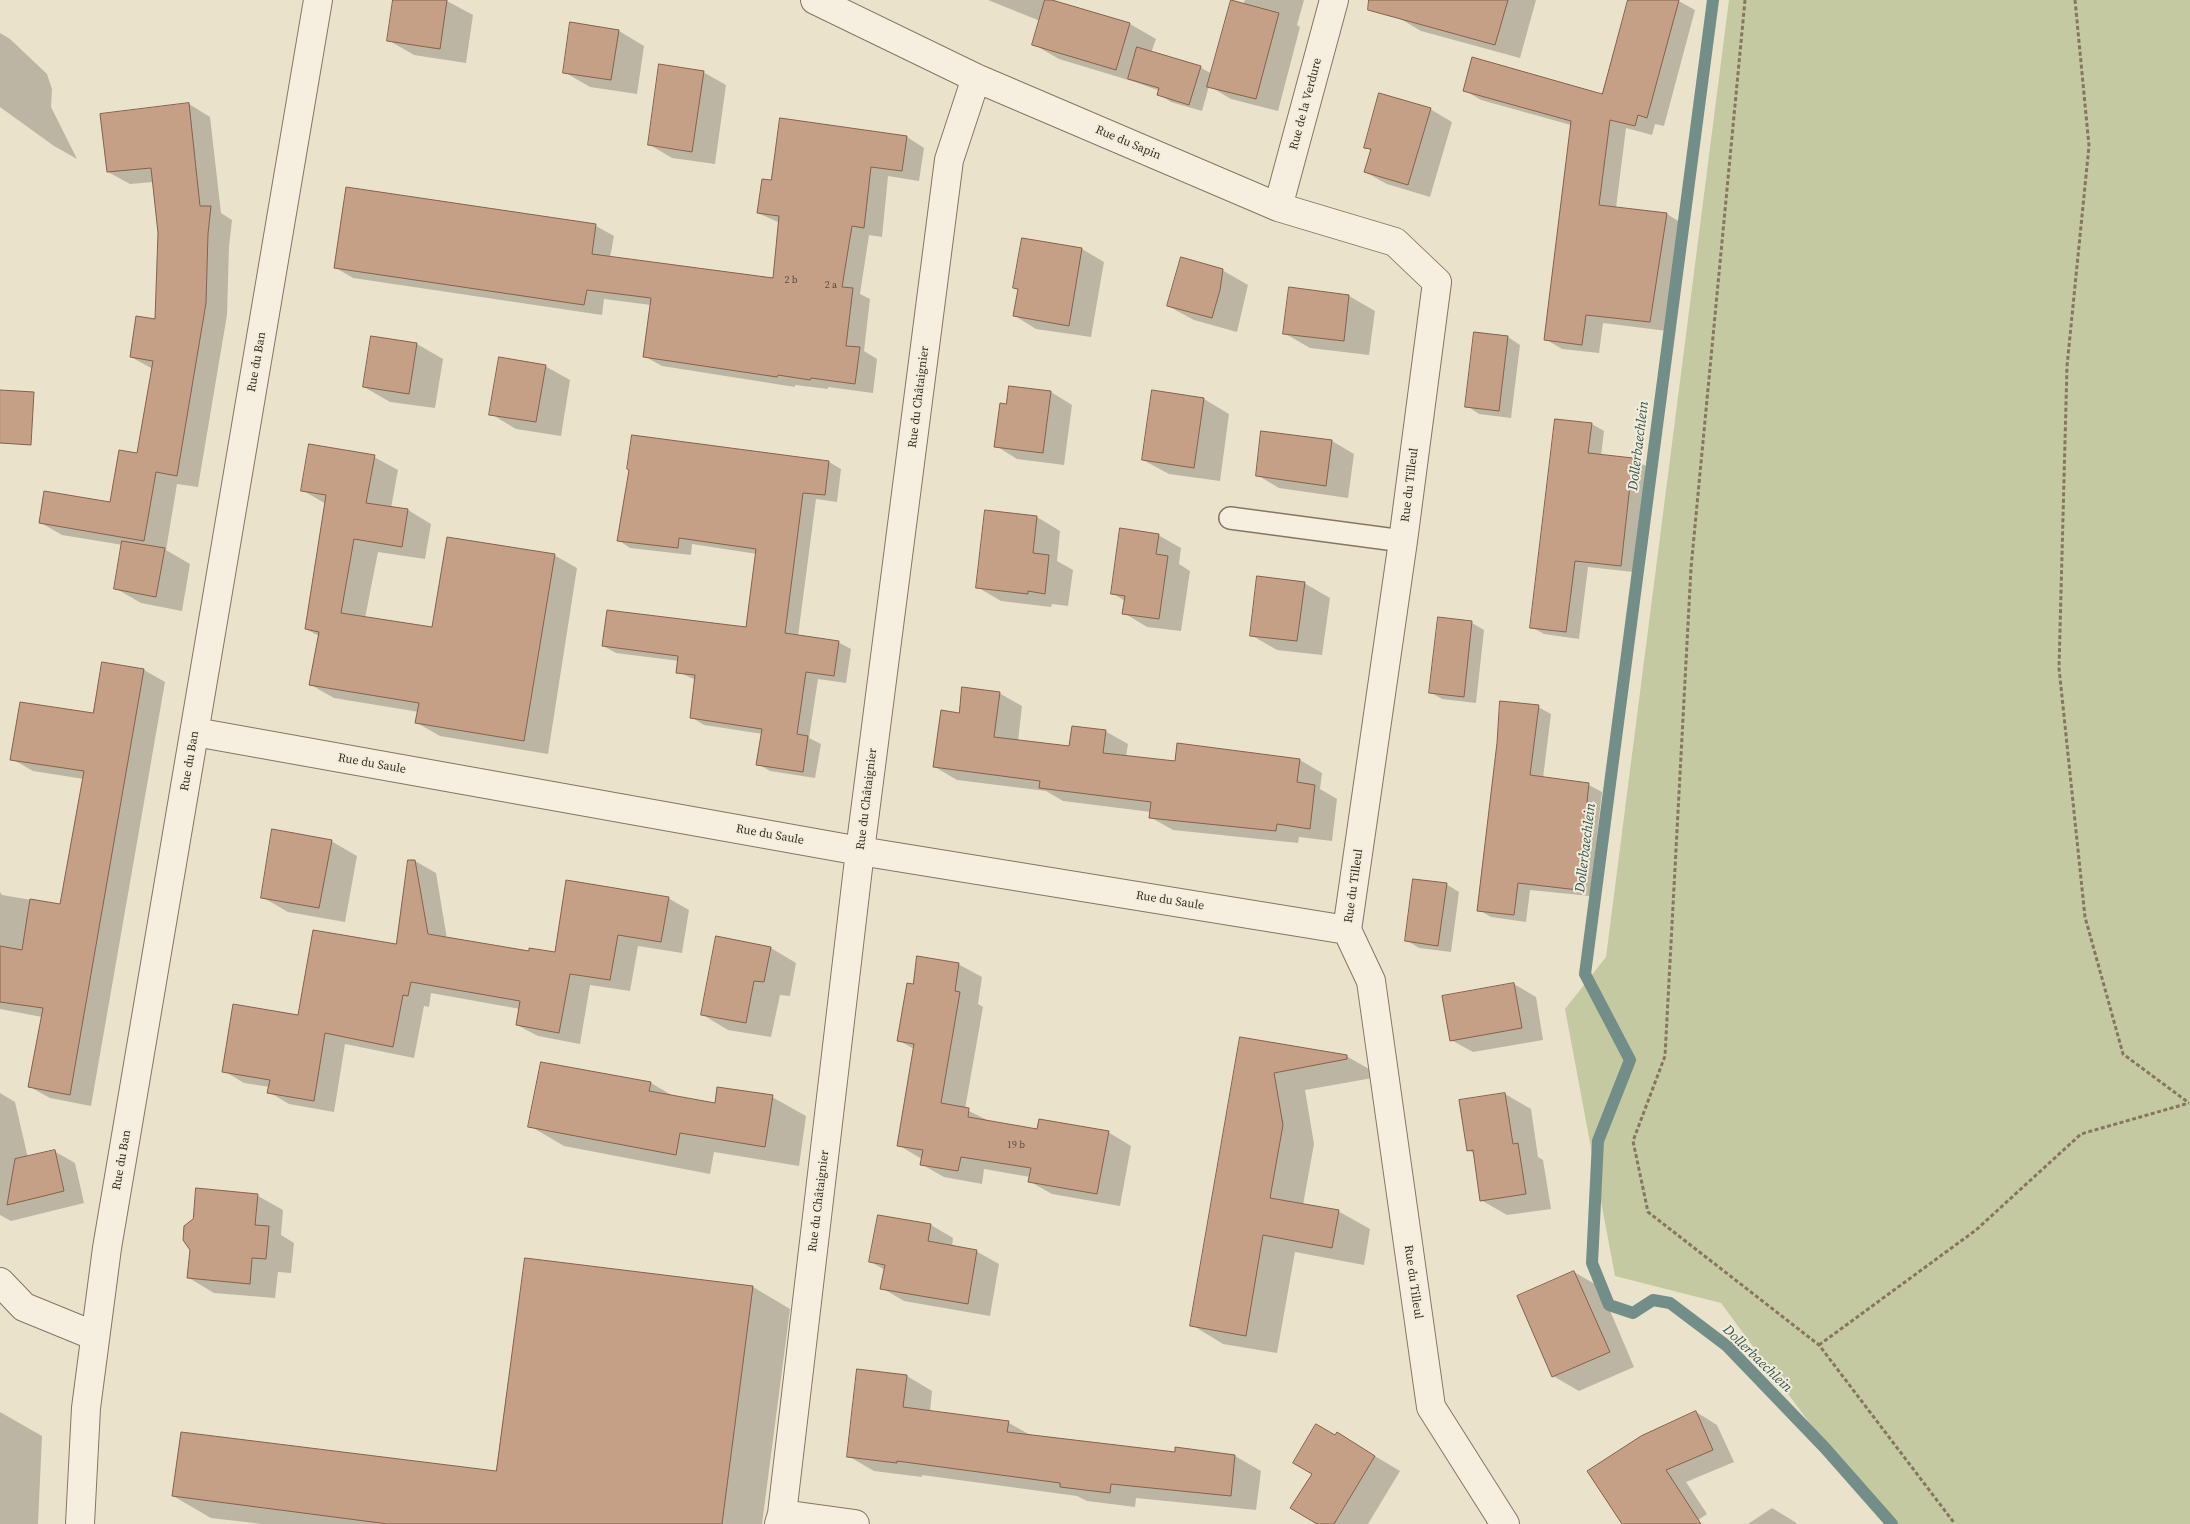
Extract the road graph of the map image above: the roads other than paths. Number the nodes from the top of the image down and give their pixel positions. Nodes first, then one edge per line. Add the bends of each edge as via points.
1 (318, 0) edge
2 (815, 0) edge
3 (1334, 0) edge
4 (976, 78) junction
5 (1278, 207) junction
6 (1437, 282) joint
7 (1230, 518) dead end
8 (1403, 540) junction
9 (195, 732) junction
10 (860, 852) junction
11 (1347, 930) junction
12 (0, 1282) edge
13 (95, 1336) junction
14 (781, 1519) edge
15 (80, 1524) edge
16 (855, 1524) edge
17 (1505, 1524) edge

1 - 9 street, Rue du Ban
2 - 4 street, Rue du Sapin
3 - 5 street, Rue de la Verdure
4 - 5 street, Rue du Sapin
4 - 10 street, Rue du Châtaignier via 949,160
5 - 6 street, Rue du Sapin via 1395,242
6 - 8 street, Rue du Tilleul
7 - 8 lane
8 - 11 street, Rue du Tilleul
9 - 10 street, Rue du Saule
9 - 13 street, Rue du Ban via 107,1248
10 - 11 street, Rue du Saule
10 - 14 street, Rue du Châtaignier
11 - 17 street, Rue du Tilleul via 1371,981 1431,1408
12 - 13 street via 24,1306
13 - 15 street, Rue du Ban via 86,1408
14 - 16 street

